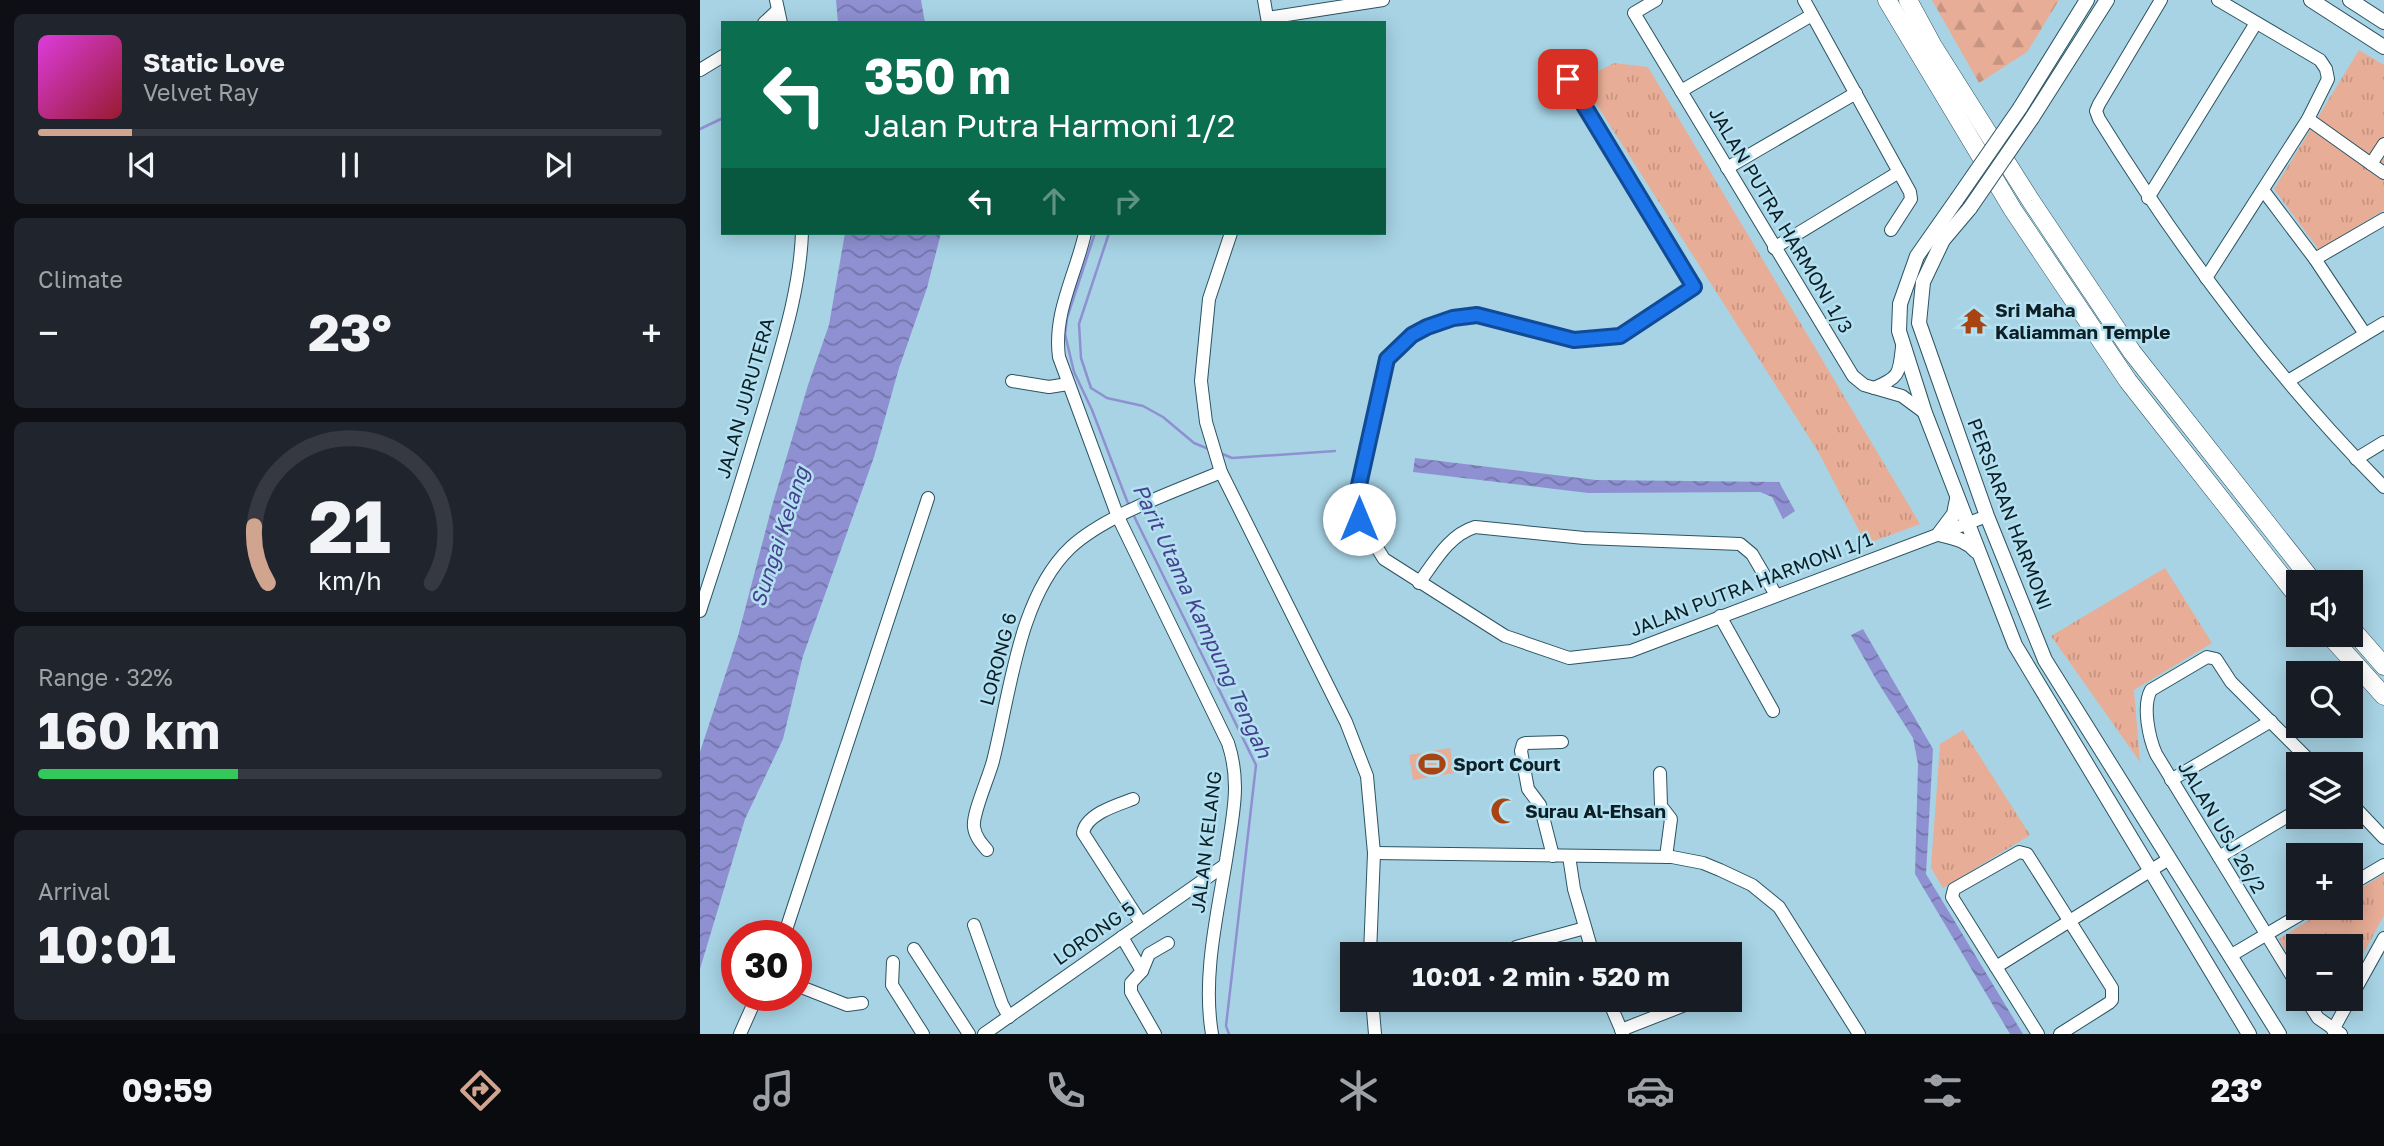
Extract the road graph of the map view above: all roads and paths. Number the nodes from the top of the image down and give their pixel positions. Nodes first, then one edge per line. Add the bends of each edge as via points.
1 (1264, 0) edge
2 (1383, 0) edge
3 (1656, 0) edge
4 (1804, 0) edge
5 (1887, 0) edge
6 (1908, 0) edge
7 (2087, 0) edge
8 (2108, 0) edge
9 (2161, 0) edge
10 (2218, 0) edge
11 (2311, 0) edge
12 (2350, 0) edge
13 (1812, 15) junction
14 (1268, 20) edge
15 (2384, 22) edge
16 (2256, 23) junction
17 (2384, 47) edge
18 (721, 57) edge
19 (700, 70) edge
20 (1568, 79) dead end
21 (1681, 91) junction
22 (1856, 93) junction
23 (2308, 119) junction
24 (2384, 144) edge
25 (2371, 164) junction
26 (1727, 168) junction
27 (1899, 172) junction
28 (2384, 173) edge
29 (2263, 190) junction
30 (2148, 198) junction
31 (2384, 219) edge
32 (1891, 230) dead end
33 (802, 235) edge
34 (1085, 235) edge
35 (1230, 235) edge
36 (1774, 248) junction
37 (2315, 260) junction
38 (2206, 278) junction
39 (2384, 323) edge
40 (2365, 334) junction
41 (1903, 343) junction
42 (1012, 381) dead end
43 (2288, 381) junction
44 (1068, 384) junction
45 (1874, 388) junction
46 (1925, 413) junction
47 (2384, 442) edge
48 (2356, 459) junction
49 (1221, 472) junction
50 (2384, 487) edge
51 (928, 498) dead end
52 (1957, 499) junction
53 (1121, 515) junction
54 (1987, 516) junction
55 (1967, 524) junction
56 (1939, 534) junction
57 (1980, 554) junction
58 (2304, 570) edge
59 (2286, 582) edge
60 (1419, 583) junction
61 (1776, 595) junction
62 (700, 611) edge
63 (1720, 617) junction
64 (2363, 642) edge
65 (2340, 647) edge
66 (2384, 666) edge
67 (2384, 696) edge
68 (1773, 711) dead end
69 (2271, 721) junction
70 (1562, 742) dead end
71 (2301, 752) edge
72 (1660, 773) dead end
73 (2171, 780) junction
74 (1133, 799) dead end
75 (2363, 816) edge
76 (2286, 817) edge
77 (2384, 838) edge
78 (987, 850) dead end
79 (1374, 853) junction
80 (1553, 856) junction
81 (1569, 856) junction
82 (1666, 857) junction
83 (2218, 857) junction
84 (2169, 859) junction
85 (1225, 865) junction
86 (2384, 865) edge
87 (2151, 871) junction
88 (2363, 877) edge
89 (789, 920) edge
90 (2291, 920) edge
91 (2070, 921) junction
92 (1141, 923) junction
93 (974, 925) dead end
94 (1585, 928) junction
95 (2266, 935) junction
96 (1122, 937) junction
97 (2384, 938) edge
98 (1370, 942) edge
99 (1534, 942) edge
100 (1589, 942) edge
101 (1168, 943) dead end
102 (914, 949) dead end
103 (2230, 956) junction
104 (892, 962) dead end
105 (1996, 967) junction
106 (2286, 967) edge
107 (1142, 971) junction
108 (2363, 976) edge
109 (812, 991) edge
110 (862, 1003) dead end
111 (751, 1011) edge
112 (2314, 1011) edge
113 (2345, 1011) edge
114 (1373, 1012) edge
115 (1614, 1012) edge
116 (1667, 1012) edge
117 (1009, 1017) junction
118 (1622, 1032) edge
119 (2337, 1032) edge
120 (1208, 1033) edge
121 (740, 1034) edge
122 (923, 1034) edge
123 (969, 1034) edge
124 (984, 1034) edge
125 (1155, 1034) edge
126 (1375, 1034) edge
127 (1859, 1034) edge
128 (2038, 1034) edge
129 (2060, 1034) edge
130 (2249, 1034) edge
131 (2278, 1034) edge

1 - 14 street
2 - 14 street
3 - 21 street, JALAN PUTRA HARMONI 1/3 via 1634,13
4 - 13 street
5 - 59 highway via 2013,210 2128,380
6 - 58 highway via 2031,201 2132,352
7 - 41 main road, bridge via 2020,108 1917,256 1900,304
8 - 54 main road, PERSIARAN HARMONI, bridge via 2032,118 1943,240 1923,282 1919,323
9 - 30 street via 2096,111
10 - 16 street
11 - 17 main road
12 - 15 main road
13 - 21 street
13 - 22 street
16 - 23 street via 2320,60 2326,69 2328,79
16 - 30 street
18 - 19 street
20 - 60 street, JALAN PUTRA HARMONI 1/1 via 1694,287 1620,336 1574,340 1477,315 1427,327 1399,346 1387,359 1359,485 1359,519 1384,559
21 - 26 street, JALAN PUTRA HARMONI 1/3
22 - 26 street
22 - 27 street
23 - 25 street
23 - 29 street
24 - 25 street
25 - 28 street
26 - 36 street, JALAN PUTRA HARMONI 1/3
27 - 32 street via 1910,199
27 - 36 street
29 - 37 street
29 - 38 street
30 - 38 street
31 - 37 street
33 - 62 street, JALAN JURUTERA via 801,262 783,340
34 - 44 street, JALAN KELANG via 1057,339
35 - 49 street via 1209,299 1201,381 1206,422
36 - 45 street, JALAN PUTRA HARMONI 1/3 via 1853,376
37 - 40 street
38 - 43 street
39 - 40 street
40 - 43 street
41 - 45 street via 1896,376
41 - 46 main road
42 - 44 street via 1049,387
43 - 48 street
44 - 53 street, JALAN KELANG
45 - 46 street, JALAN PUTRA HARMONI 1/3 via 1902,396
46 - 52 main road
47 - 48 street
48 - 50 street
49 - 53 street, LORONG 6
49 - 79 street via 1350,733 1367,776
51 - 89 street
52 - 55 main road
52 - 56 main road via 1954,514
53 - 78 street, LORONG 6 via 1058,560 1030,614 973,825
53 - 85 street, JALAN KELANG via 1235,765
54 - 55 street, JALAN PUTRA HARMONI 1/1
54 - 84 main road, PERSIARAN HARMONI via 2045,660
55 - 56 street, JALAN PUTRA HARMONI 1/1
55 - 57 main road
56 - 57 main road via 1968,542
56 - 61 street, JALAN PUTRA HARMONI 1/1
57 - 87 main road via 2015,645
60 - 61 street via 1450,542 1461,531 1475,527 1584,538 1740,544 1752,554
60 - 63 street, JALAN PUTRA HARMONI 1/1 via 1505,636 1569,658 1630,651
61 - 63 street, JALAN PUTRA HARMONI 1/1
63 - 68 street
64 - 66 highway
65 - 67 highway
69 - 71 street
69 - 73 street
69 - 73 street, JALAN USJ 26/2 via 2216,659 2207,657 2151,691 2147,702 2152,745
70 - 80 street via 1526,743 1521,751 1528,789 1540,805
72 - 82 street via 1661,806 1671,819
73 - 83 street, JALAN USJ 26/2
74 - 92 street via 1091,819 1083,833
75 - 77 street
76 - 83 street
79 - 80 street
79 - 98 street
80 - 81 street
81 - 82 street
81 - 94 street
82 - 127 street via 1720,870 1752,885 1779,906
83 - 95 street, JALAN USJ 26/2
84 - 87 street
84 - 103 main road, PERSIARAN HARMONI
85 - 92 street, LORONG 5
85 - 120 street, JALAN KELANG via 1211,960
86 - 88 street
87 - 91 street
87 - 130 main road
90 - 95 street
91 - 105 street
91 - 105 street via 2022,852 1954,889 1955,903
91 - 129 street via 2113,994 2109,1003
92 - 96 street, LORONG 5
93 - 117 street
94 - 99 street
94 - 100 street
95 - 103 street
95 - 106 street, JALAN USJ 26/2
96 - 107 street
96 - 117 street, LORONG 5
97 - 108 street
101 - 107 street via 1149,954
102 - 123 street
103 - 131 main road, PERSIARAN HARMONI
104 - 122 street via 892,985
105 - 128 street
107 - 125 street via 1130,987
109 - 110 street via 847,1005
111 - 121 street
112 - 119 street
113 - 119 street
114 - 126 street
115 - 118 street
116 - 118 street
117 - 124 street, LORONG 5

